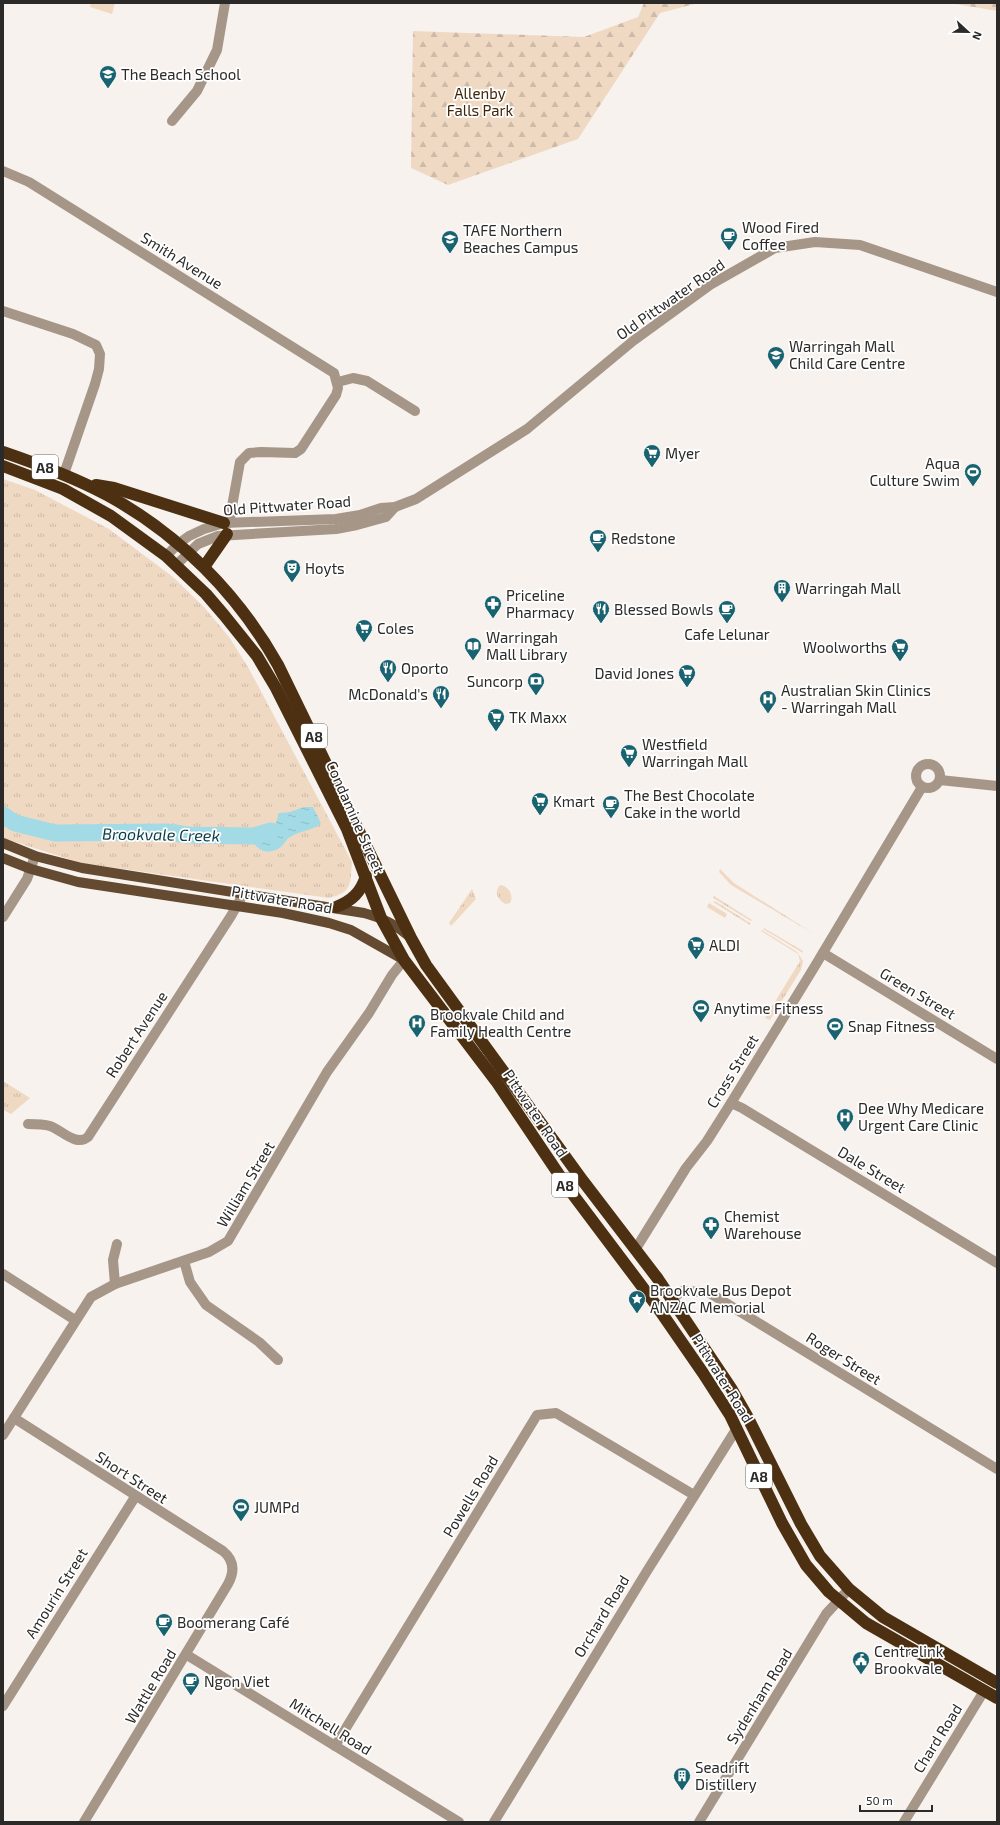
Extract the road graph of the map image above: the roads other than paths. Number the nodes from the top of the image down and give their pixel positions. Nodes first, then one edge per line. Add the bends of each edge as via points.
1 (225, 3) edge
2 (172, 122) dead end
3 (3, 171) edge
4 (997, 292) edge
5 (3, 311) edge
6 (338, 382) junction
7 (415, 411) dead end
8 (3, 452) edge
9 (3, 466) edge
10 (64, 474) junction
11 (85, 484) junction
12 (226, 527) junction
13 (178, 544) junction
14 (188, 552) junction
15 (166, 556) junction
16 (176, 565) junction
17 (204, 567) junction
18 (940, 780) junction
19 (997, 786) edge
20 (922, 787) junction
21 (3, 844) edge
22 (35, 856) junction
23 (3, 858) edge
24 (31, 869) junction
25 (366, 876) junction
26 (244, 893) junction
27 (237, 906) junction
28 (336, 908) junction
29 (3, 917) edge
30 (381, 918) junction
31 (411, 938) junction
32 (822, 953) junction
33 (404, 960) junction
34 (997, 1059) edge
35 (731, 1103) junction
36 (28, 1124) dead end
37 (117, 1244) dead end
38 (635, 1250) junction
39 (184, 1261) junction
40 (997, 1263) edge
41 (624, 1265) junction
42 (3, 1274) edge
43 (115, 1284) junction
44 (672, 1299) junction
45 (75, 1320) junction
46 (278, 1360) dead end
47 (14, 1418) junction
48 (737, 1428) junction
49 (3, 1435) edge
50 (997, 1469) edge
51 (694, 1495) junction
52 (135, 1497) junction
53 (232, 1563) joint
54 (849, 1589) junction
55 (838, 1600) junction
56 (187, 1655) junction
57 (997, 1683) edge
58 (984, 1691) junction
59 (997, 1698) edge
60 (3, 1706) edge
61 (335, 1746) junction
62 (84, 1822) edge
63 (459, 1822) edge
64 (494, 1822) edge
65 (699, 1822) edge
66 (904, 1822) edge

1 - 2 street via 217,50 197,91
3 - 6 street, Smith Avenue via 29,182 334,373
4 - 12 street, Old Pittwater Road via 860,245 815,242 775,248 710,285 658,322 506,444 416,499 395,507 386,517 336,529
5 - 10 street via 73,334 96,345 100,354 95,384
6 - 7 street via 353,378 367,381
6 - 12 street via 336,395 301,449 295,453 250,453 240,462
8 - 10 highway, Condamine Street / A8
9 - 15 highway, Condamine Street / A8 via 63,489 111,516
10 - 11 highway, Condamine Street / A8
11 - 12 highway via 114,488
11 - 13 highway, Condamine Street / A8 via 126,506
12 - 13 street, Old Pittwater Road via 204,529
12 - 14 street, Old Pittwater Road
12 - 17 highway
13 - 14 highway, Condamine Street / A8
13 - 15 street, Old Pittwater Road
14 - 16 street, Old Pittwater Road
14 - 17 highway, Condamine Street / A8
15 - 16 highway, Condamine Street / A8
16 - 25 highway, Condamine Street / A8 via 224,614 267,671 321,775
17 - 31 highway, Condamine Street / A8 via 238,606 274,659
18 - 19 street
18 - 20 street via 933,787
18 - 20 street via 936,767 922,764 915,775
20 - 32 street, Cross Street
21 - 22 main road, Pittwater Road
22 - 24 street
22 - 26 main road, Pittwater Road via 82,868
23 - 24 main road, Pittwater Road
24 - 27 main road, Pittwater Road via 78,882
24 - 29 street
25 - 28 highway via 363,886 353,898
25 - 30 highway, Condamine Street / A8
26 - 27 street, Robert Avenue
26 - 28 main road, Pittwater Road
27 - 33 main road, Pittwater Road via 329,923 351,930
27 - 36 street, Robert Avenue via 88,1137 77,1140 50,1126
28 - 30 main road, Pittwater Road
30 - 31 main road, Pittwater Road
30 - 33 highway, Condamine Street / A8
31 - 38 highway, Pittwater Road / A8 via 426,965
32 - 34 street, Green Street
32 - 35 street, Cross Street
33 - 39 street, William Street via 327,1072 233,1235 222,1246
33 - 41 highway, Pittwater Road / A8 via 496,1081
35 - 38 street, Cross Street via 686,1168
35 - 40 street, Dale Street
37 - 43 street via 114,1260
38 - 41 highway, Cross Street
38 - 44 highway, Pittwater Road / A8
39 - 43 street, William Street
39 - 46 street via 190,1282 206,1305 259,1342
41 - 48 highway, Pittwater Road / A8 via 670,1325
42 - 45 street
43 - 45 street, William Street via 91,1297
44 - 50 street, Roger Street via 682,1291 708,1292
44 - 54 highway, Pittwater Road / A8 via 731,1388 810,1540 820,1556
45 - 47 street, William Street
47 - 49 street, William Street
47 - 52 street, Short Street
48 - 51 street, Orchard Road
48 - 55 highway, Pittwater Road / A8 via 796,1550 814,1576
51 - 61 street, Powells Road via 556,1412 537,1415
51 - 64 street, Orchard Road
52 - 53 street, Short Street via 223,1551
52 - 60 street, Amourin Street
53 - 56 street, Wattle Road via 230,1579
54 - 55 street, Sydenham Road
54 - 57 highway, Pittwater Road / A8 via 882,1617
55 - 58 highway, Pittwater Road / A8 via 876,1630
55 - 65 street, Sydenham Road via 826,1614
56 - 61 street, Mitchell Road
56 - 62 street, Wattle Road
58 - 59 highway, Pittwater Road / A8
58 - 66 street, Chard Road
61 - 63 street, Mitchell Road

